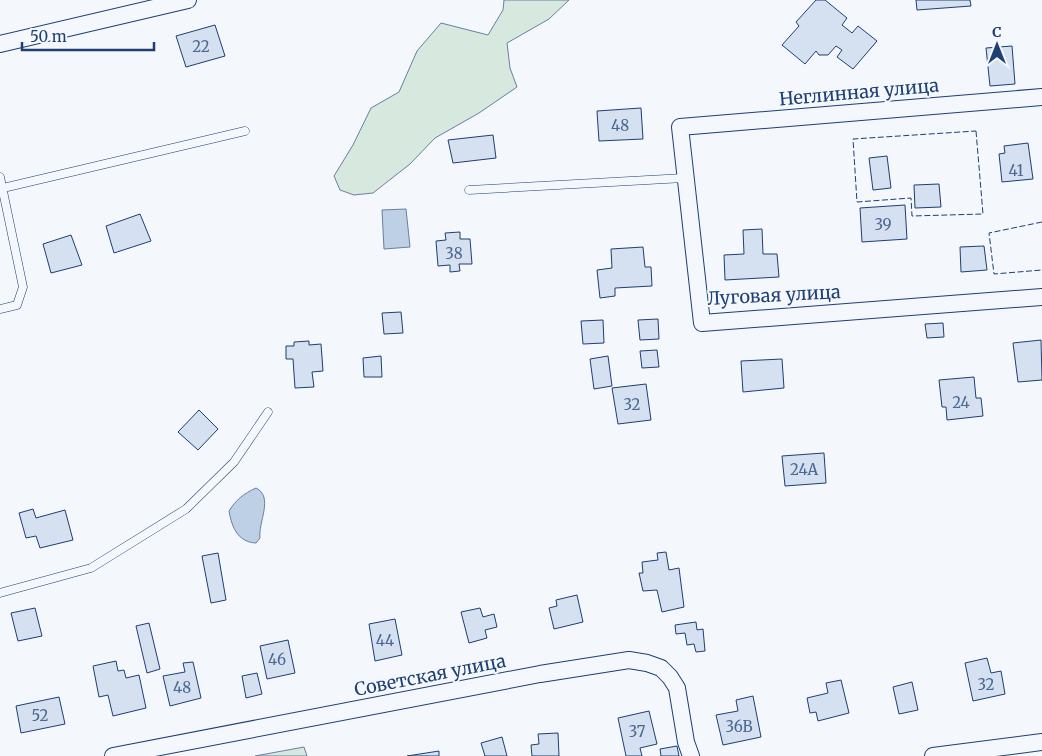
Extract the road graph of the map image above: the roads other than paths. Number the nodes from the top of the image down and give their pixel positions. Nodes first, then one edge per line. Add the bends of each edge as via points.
1 (188, 0) edge
2 (0, 44) edge
3 (1042, 97) edge
4 (680, 127) joint
5 (244, 131) dead end
6 (0, 176) edge
7 (684, 178) junction
8 (3, 188) junction
9 (469, 190) dead end
10 (1042, 297) edge
11 (0, 309) edge
12 (268, 412) dead end
13 (0, 593) edge
14 (1042, 742) edge
15 (113, 756) edge
16 (691, 756) edge
17 (933, 756) edge

1 - 2 street
3 - 4 street, Неглинная улица
4 - 7 street, Луговая улица
5 - 8 lane
6 - 8 lane
7 - 9 lane
7 - 10 street, Луговая улица via 702,323
8 - 11 lane via 23,286 17,305
12 - 13 lane via 234,462 186,509 91,568
14 - 17 street
15 - 16 street, Советская улица via 540,674 629,660 661,668 670,677 676,688

